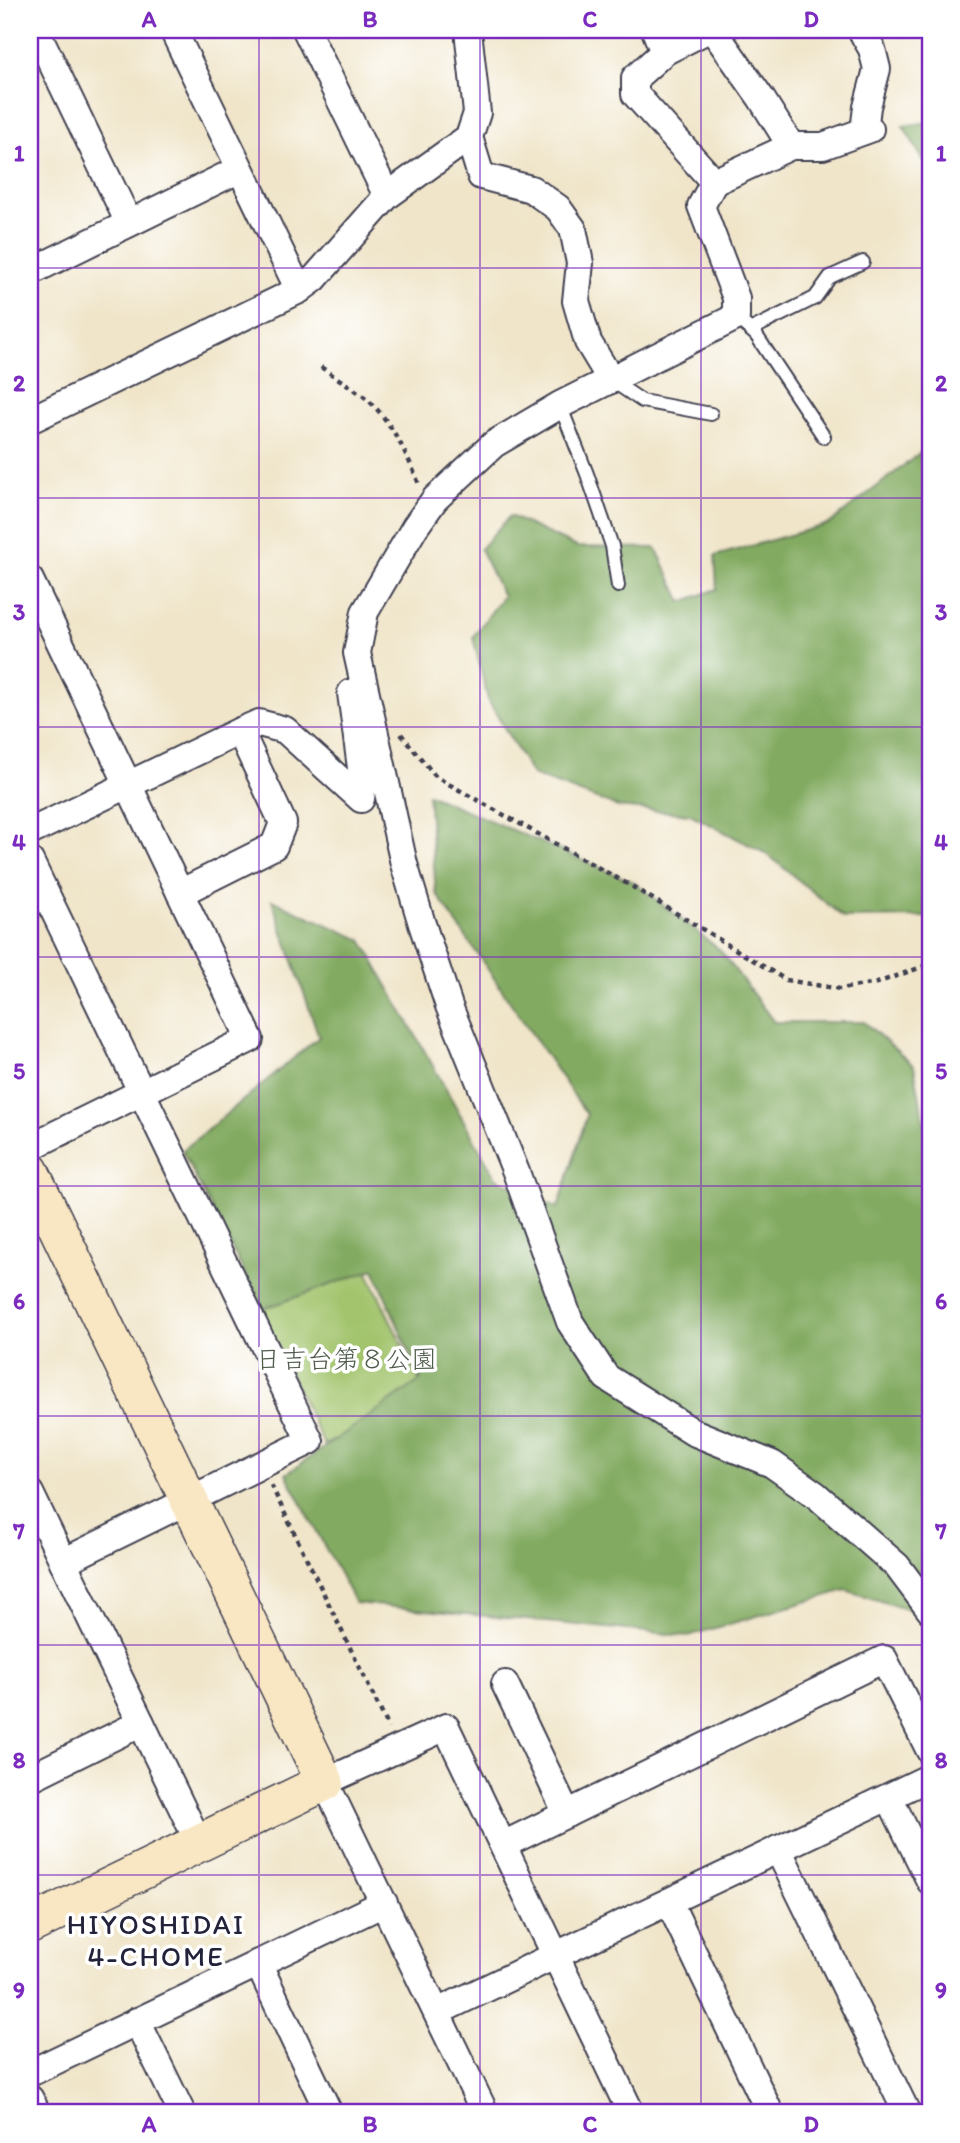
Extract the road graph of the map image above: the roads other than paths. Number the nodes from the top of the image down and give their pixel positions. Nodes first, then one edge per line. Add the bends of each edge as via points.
1 (36, 30) edge
2 (173, 30) edge
3 (306, 30) edge
4 (468, 30) edge
5 (707, 30) edge
6 (713, 30) edge
7 (861, 30) edge
8 (659, 41) edge
9 (469, 137) junction
10 (791, 146) junction
11 (240, 169) junction
12 (714, 182) junction
13 (387, 196) junction
14 (130, 223) junction
15 (863, 262) dead end
16 (30, 272) edge
17 (299, 290) junction
18 (743, 323) junction
19 (611, 380) junction
20 (560, 405) junction
21 (711, 414) dead end
22 (30, 420) edge
23 (824, 437) dead end
24 (30, 580) edge
25 (618, 586) dead end
26 (357, 653) junction
27 (240, 731) junction
28 (128, 784) junction
29 (30, 832) edge
30 (30, 861) edge
31 (180, 893) junction
32 (141, 1092) junction
33 (30, 1147) edge
34 (30, 1171) edge
35 (30, 1493) edge
36 (189, 1499) junction
37 (63, 1562) junction
38 (930, 1610) edge
39 (505, 1684) dead end
40 (141, 1723) junction
41 (930, 1751) edge
42 (30, 1777) edge
43 (930, 1777) edge
44 (326, 1782) junction
45 (889, 1797) junction
46 (567, 1814) junction
47 (199, 1843) junction
48 (503, 1845) junction
49 (778, 1849) junction
50 (930, 1881) edge
51 (669, 1902) junction
52 (384, 1903) junction
53 (30, 1926) edge
54 (556, 1955) junction
55 (258, 1963) junction
56 (436, 2012) junction
57 (137, 2021) junction
58 (30, 2073) edge
59 (30, 2099) edge
60 (37, 2113) edge
61 (182, 2113) edge
62 (329, 2113) edge
63 (485, 2113) edge
64 (631, 2113) edge
65 (770, 2113) edge
66 (907, 2113) edge

1 - 14 street
2 - 11 street
3 - 13 street
4 - 9 street via 477,113
5 - 8 street
6 - 10 street
7 - 10 street via 877,69 867,107 867,130 823,146
8 - 12 street via 635,78 635,94
9 - 13 street
9 - 19 street via 481,176 531,189 558,208 573,229 580,264 576,301 588,342
10 - 12 street
11 - 14 street
11 - 17 street
12 - 18 street via 701,206
13 - 17 street
14 - 16 street
15 - 18 lane via 831,278 815,299
17 - 22 street
18 - 19 street
18 - 23 lane via 756,335
19 - 20 street
19 - 21 lane via 642,401
20 - 25 lane via 611,546
20 - 26 street via 495,444 435,499 365,612
24 - 28 street
26 - 27 street via 344,670 362,769 361,799 285,730 259,723
26 - 38 street via 404,864 429,947 570,1322 606,1377 693,1432 772,1464 816,1495 897,1566
27 - 28 street
27 - 31 street via 283,823 274,846
28 - 29 street
28 - 31 street
30 - 32 street
31 - 32 street via 250,1040
32 - 33 street
32 - 36 street via 310,1441
34 - 36 street
35 - 37 street
36 - 37 street
36 - 44 street
37 - 40 street
39 - 46 street
40 - 42 street
40 - 47 street
41 - 46 street via 884,1659
43 - 45 street
44 - 47 street
44 - 48 street via 446,1727
44 - 52 street
45 - 49 street
45 - 50 street
46 - 48 street
47 - 53 street
48 - 54 street
49 - 51 street
49 - 66 street
51 - 54 street
51 - 65 street
52 - 55 street
52 - 56 street
54 - 56 street
54 - 64 street
55 - 57 street
55 - 62 street
56 - 63 street
57 - 58 street
57 - 61 street
59 - 60 street

